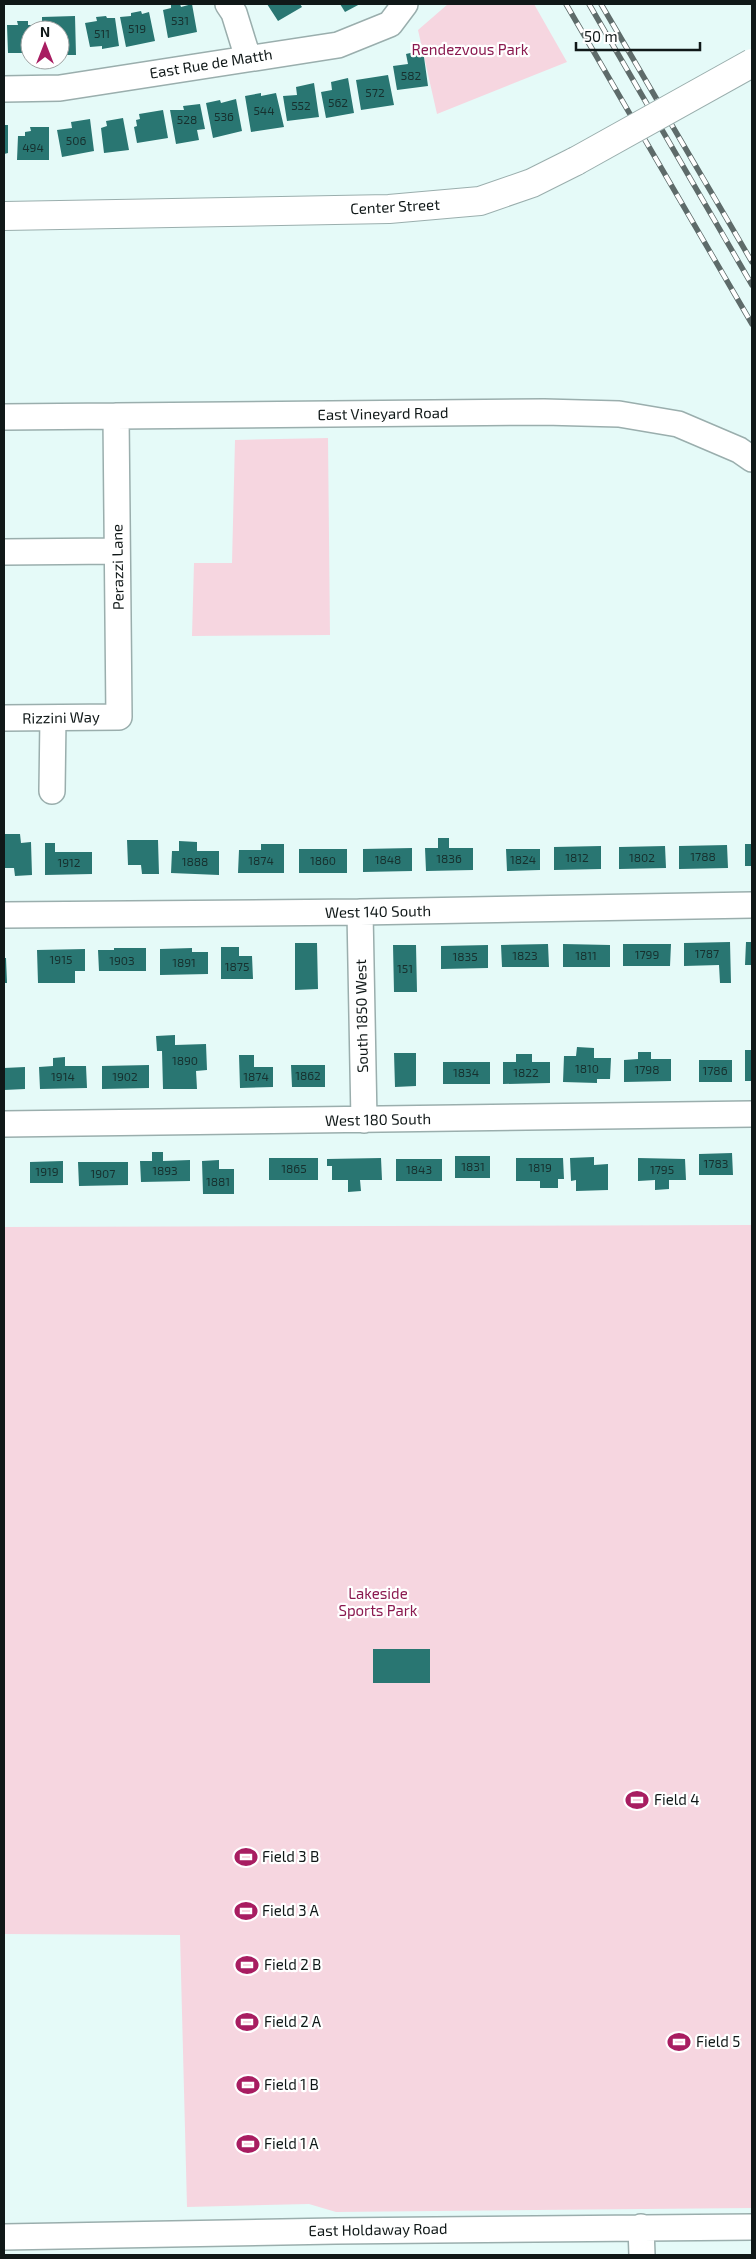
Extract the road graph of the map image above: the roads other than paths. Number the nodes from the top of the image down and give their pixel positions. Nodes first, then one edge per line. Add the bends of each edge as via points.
1 (228, 4) edge
2 (405, 5) edge
3 (248, 58) junction
4 (752, 63) edge
5 (4, 89) edge
6 (4, 216) edge
7 (116, 416) junction
8 (4, 417) edge
9 (752, 460) edge
10 (117, 551) junction
11 (4, 552) edge
12 (119, 717) joint
13 (4, 718) edge
14 (53, 718) junction
15 (52, 791) dead end
16 (752, 905) edge
17 (360, 912) junction
18 (4, 915) edge
19 (752, 1114) edge
20 (364, 1120) junction
21 (4, 1124) edge
22 (641, 2227) junction
23 (752, 2227) edge
24 (4, 2237) edge
25 (77, 2246) edge
26 (642, 2255) edge

1 - 3 street via 234,13
2 - 3 street, East Rue de Matth via 390,24 338,45
3 - 5 street, East Rue de Matth via 60,88
4 - 6 main road, Center Street, bridge via 576,161 532,183 480,202 389,209
7 - 8 street, East Vineyard Road
7 - 9 street, East Vineyard Road via 619,414 678,424 739,450
7 - 10 street, Perazzi Lane
10 - 11 street
10 - 12 street, Perazzi Lane
12 - 14 street, Rizzini Way
13 - 14 street, Rizzini Way
14 - 15 street
16 - 17 street, West 140 South
17 - 18 street, West 140 South
17 - 20 street, South 1850 West
19 - 20 street, West 180 South
20 - 21 street, West 180 South
22 - 23 street, East Holdaway Road
22 - 25 street, East Holdaway Road
22 - 26 street
24 - 25 street, East Holdaway Road

